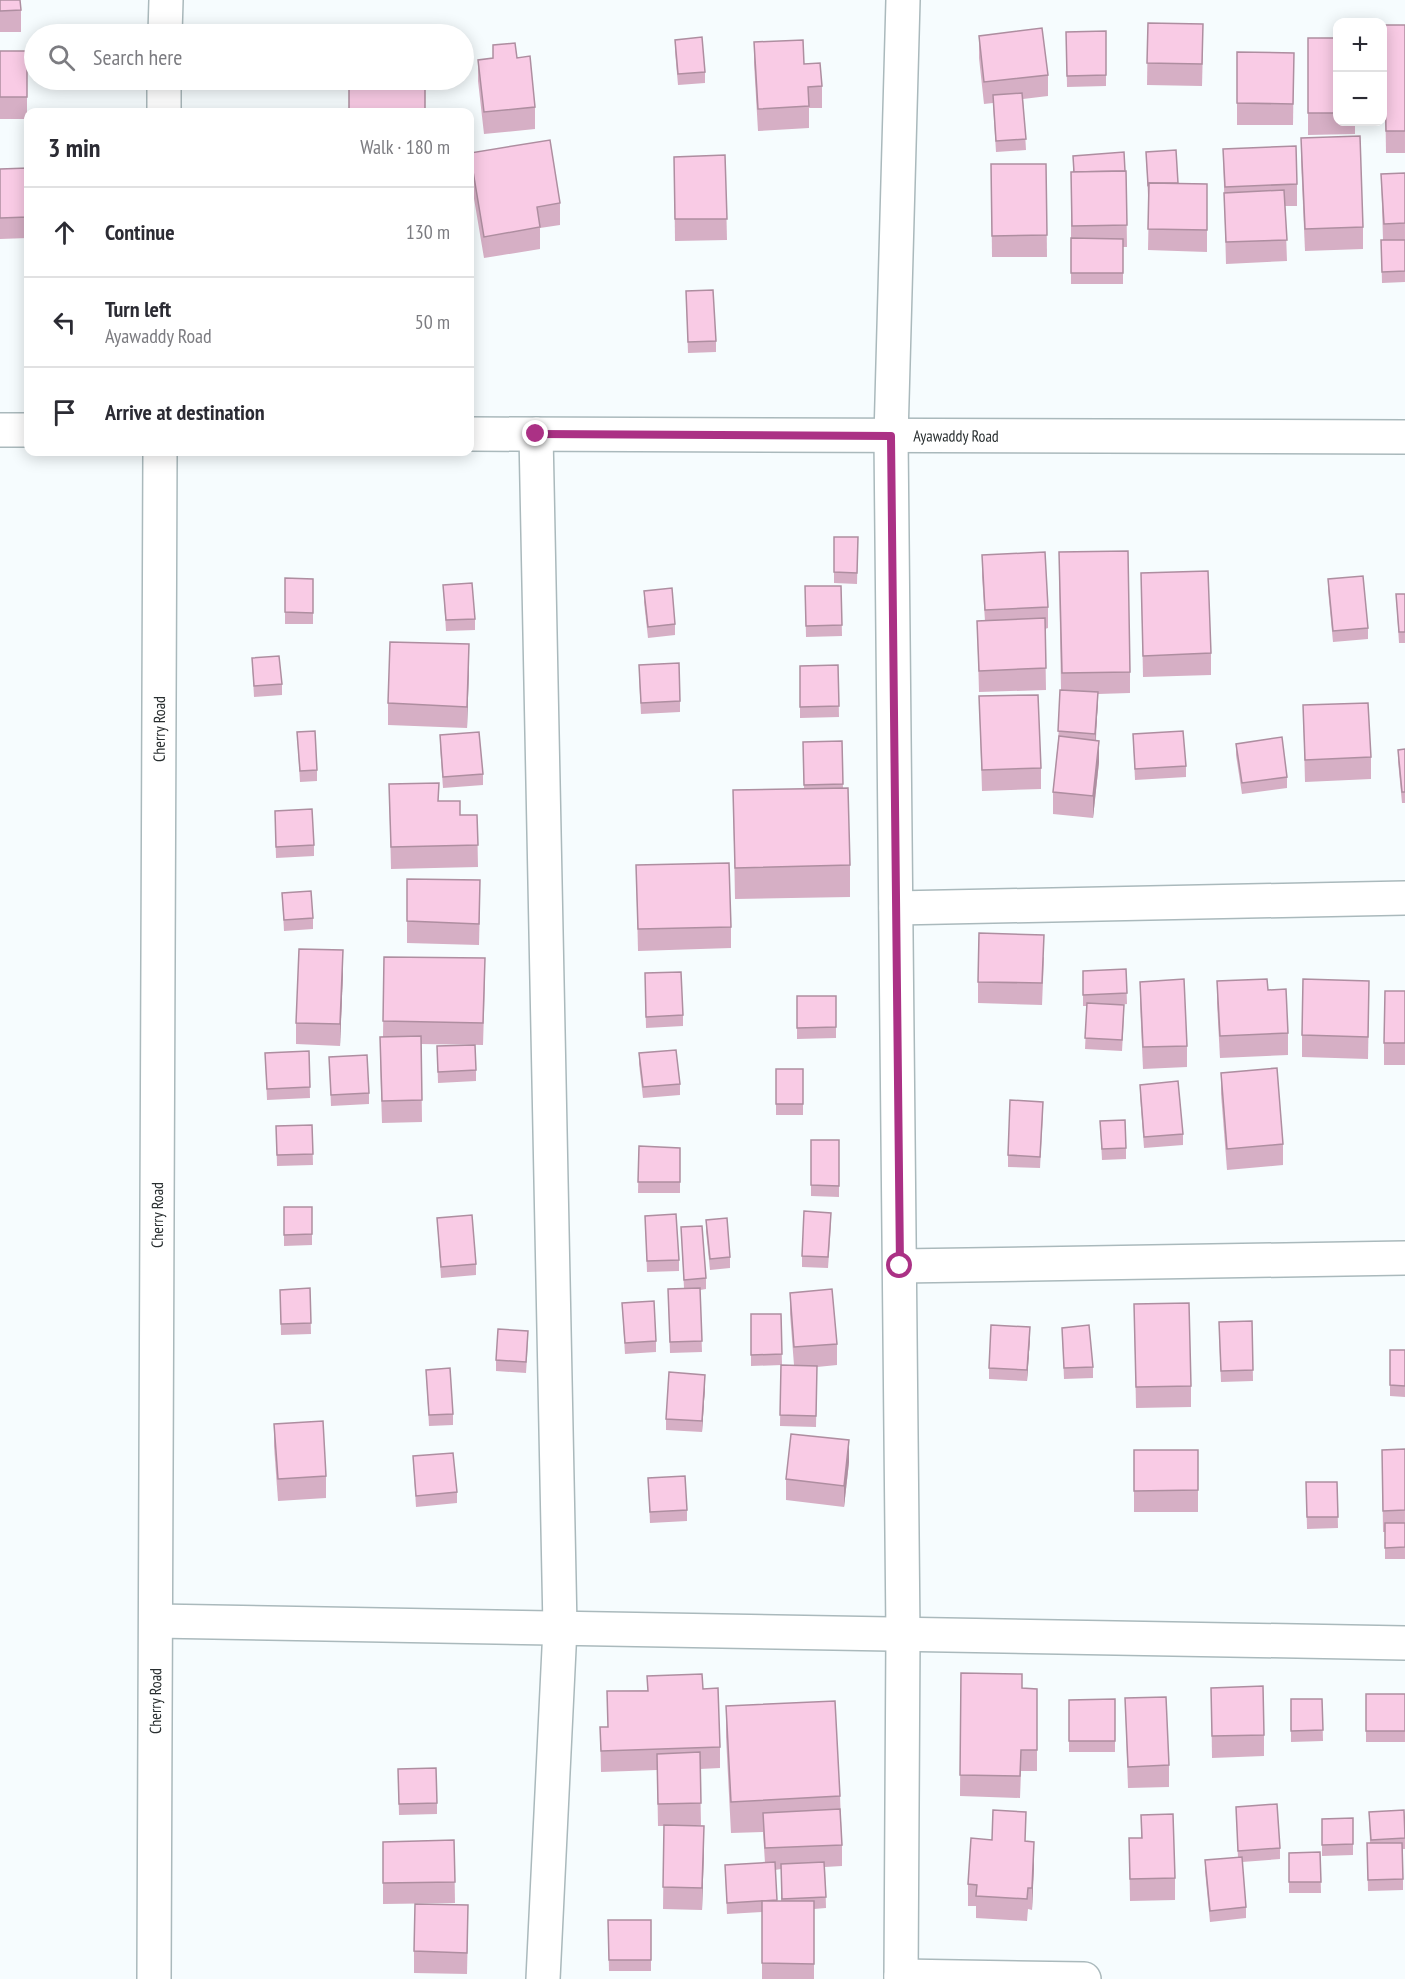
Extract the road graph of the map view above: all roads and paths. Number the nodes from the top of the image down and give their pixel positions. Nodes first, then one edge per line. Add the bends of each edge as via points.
1 (166, 0) edge
2 (903, 0) edge
3 (165, 24) edge
4 (165, 90) edge
5 (164, 108) edge
6 (0, 430) edge
7 (24, 430) edge
8 (474, 434) edge
9 (536, 434) junction
10 (891, 436) junction
11 (1405, 437) edge
12 (160, 456) edge
13 (1405, 898) edge
14 (896, 908) junction
15 (1405, 1258) edge
16 (900, 1266) junction
17 (156, 1621) junction
18 (560, 1628) junction
19 (903, 1634) junction
20 (1405, 1643) edge
21 (901, 1977) edge
22 (154, 1979) edge
23 (543, 1979) edge
24 (1084, 1979) edge

1 - 3 street
2 - 10 street
4 - 5 street
6 - 7 street
8 - 9 street, Ayawaddy Road
9 - 10 street, Ayawaddy Road
9 - 18 street
10 - 11 street, Ayawaddy Road
10 - 14 street
12 - 17 street, Cherry Road
13 - 14 street
14 - 16 street
15 - 16 street
16 - 19 street
17 - 18 street
17 - 22 street, Cherry Road
18 - 19 street
18 - 23 street
19 - 20 street
19 - 21 street
21 - 24 street

